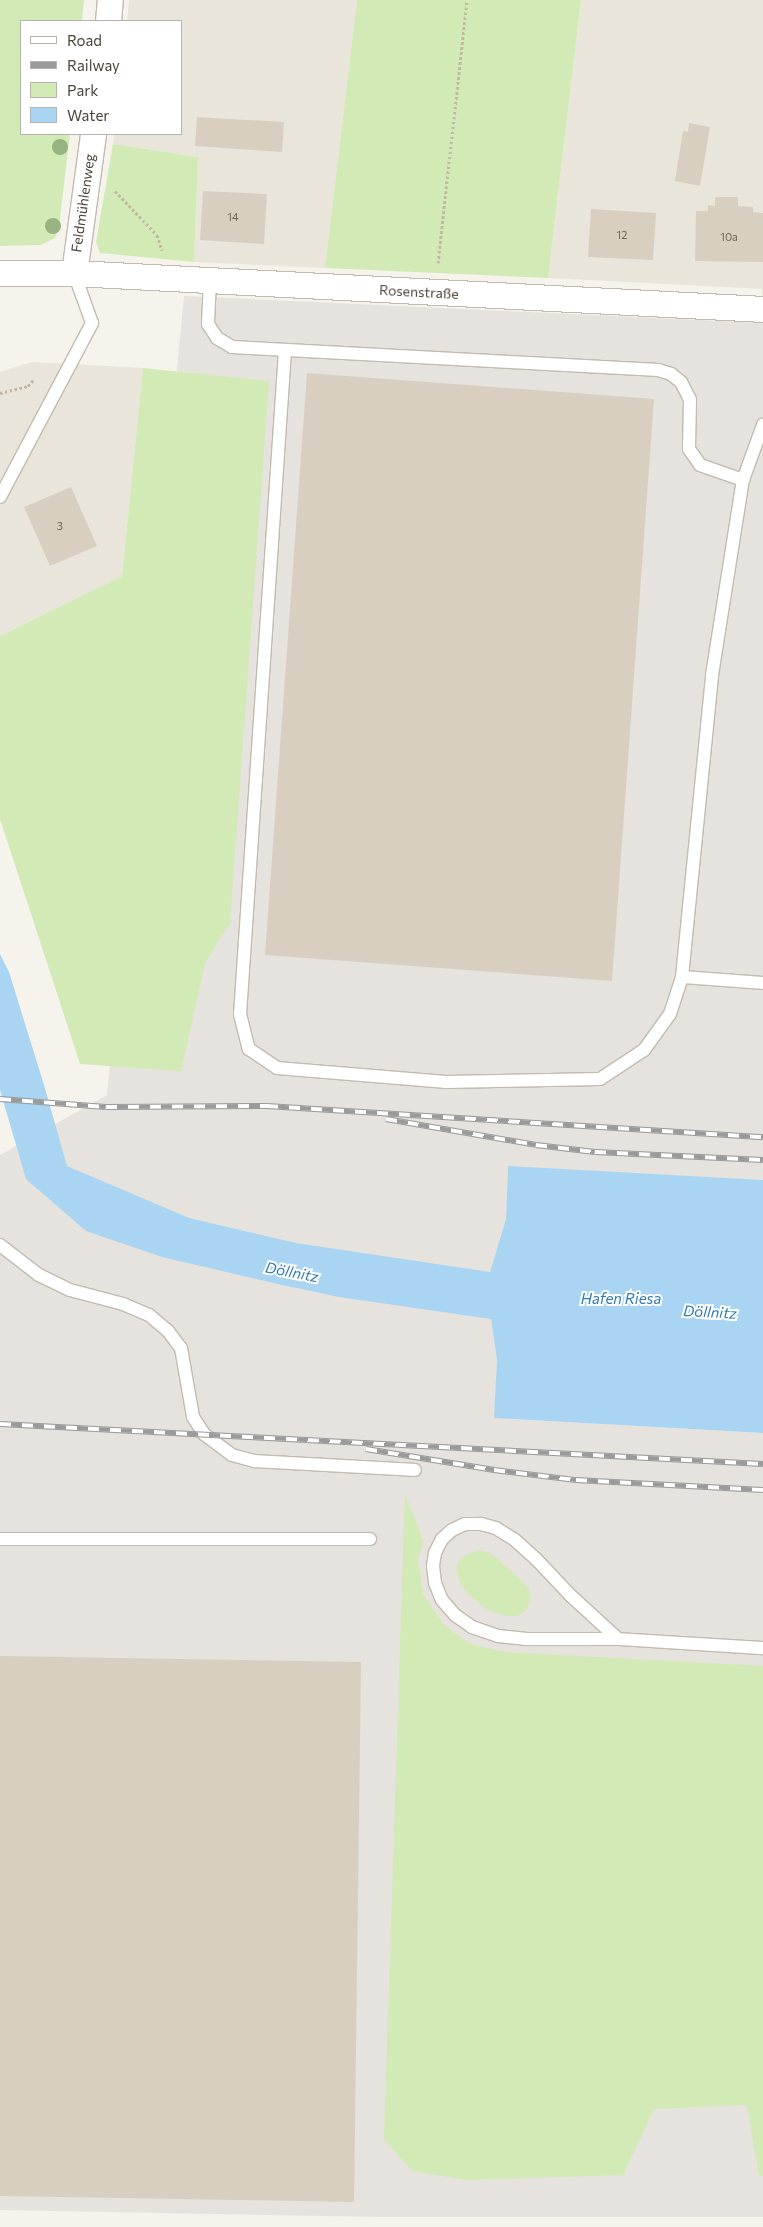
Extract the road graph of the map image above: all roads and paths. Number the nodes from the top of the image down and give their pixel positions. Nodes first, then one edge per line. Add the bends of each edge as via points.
1 (110, 0) edge
2 (467, 0) edge
3 (108, 20) edge
4 (93, 135) edge
5 (86, 184) junction
6 (0, 273) edge
7 (74, 273) junction
8 (172, 279) junction
9 (210, 281) junction
10 (435, 292) junction
11 (763, 309) edge
12 (285, 351) junction
13 (35, 378) dead end
14 (0, 392) edge
15 (763, 425) edge
16 (743, 480) junction
17 (0, 497) edge
18 (682, 977) junction
19 (763, 983) edge
20 (0, 1245) edge
21 (415, 1470) dead end
22 (0, 1539) edge
23 (370, 1539) dead end
24 (618, 1639) junction
25 (763, 1648) edge

1 - 3 street
2 - 10 path
4 - 5 street, Feldmühlenweg
5 - 7 street, Feldmühlenweg
5 - 8 path via 116,192 157,235
6 - 7 street, Rosenstraße
7 - 8 street, Rosenstraße
7 - 17 lane via 92,323
8 - 9 street, Rosenstraße
9 - 10 street, Rosenstraße
9 - 12 lane via 208,324 216,338 232,347
10 - 11 street, Rosenstraße
12 - 16 lane via 658,370 672,374 681,382 690,400 690,449 700,465
12 - 18 lane via 240,1014 249,1048 277,1068 446,1082 600,1079 644,1050 670,1014
13 - 14 path via 28,386
15 - 16 lane
16 - 18 lane via 712,675
18 - 19 lane
20 - 21 lane via 39,1275 62,1287 123,1304 149,1315 168,1330 181,1348 193,1417 204,1434 232,1454 255,1461
22 - 23 lane
24 - 24 lane via 570,1596 536,1558 496,1528 465,1524 442,1539 432,1566 435,1582 442,1600 472,1627 498,1636 525,1639
24 - 25 lane

